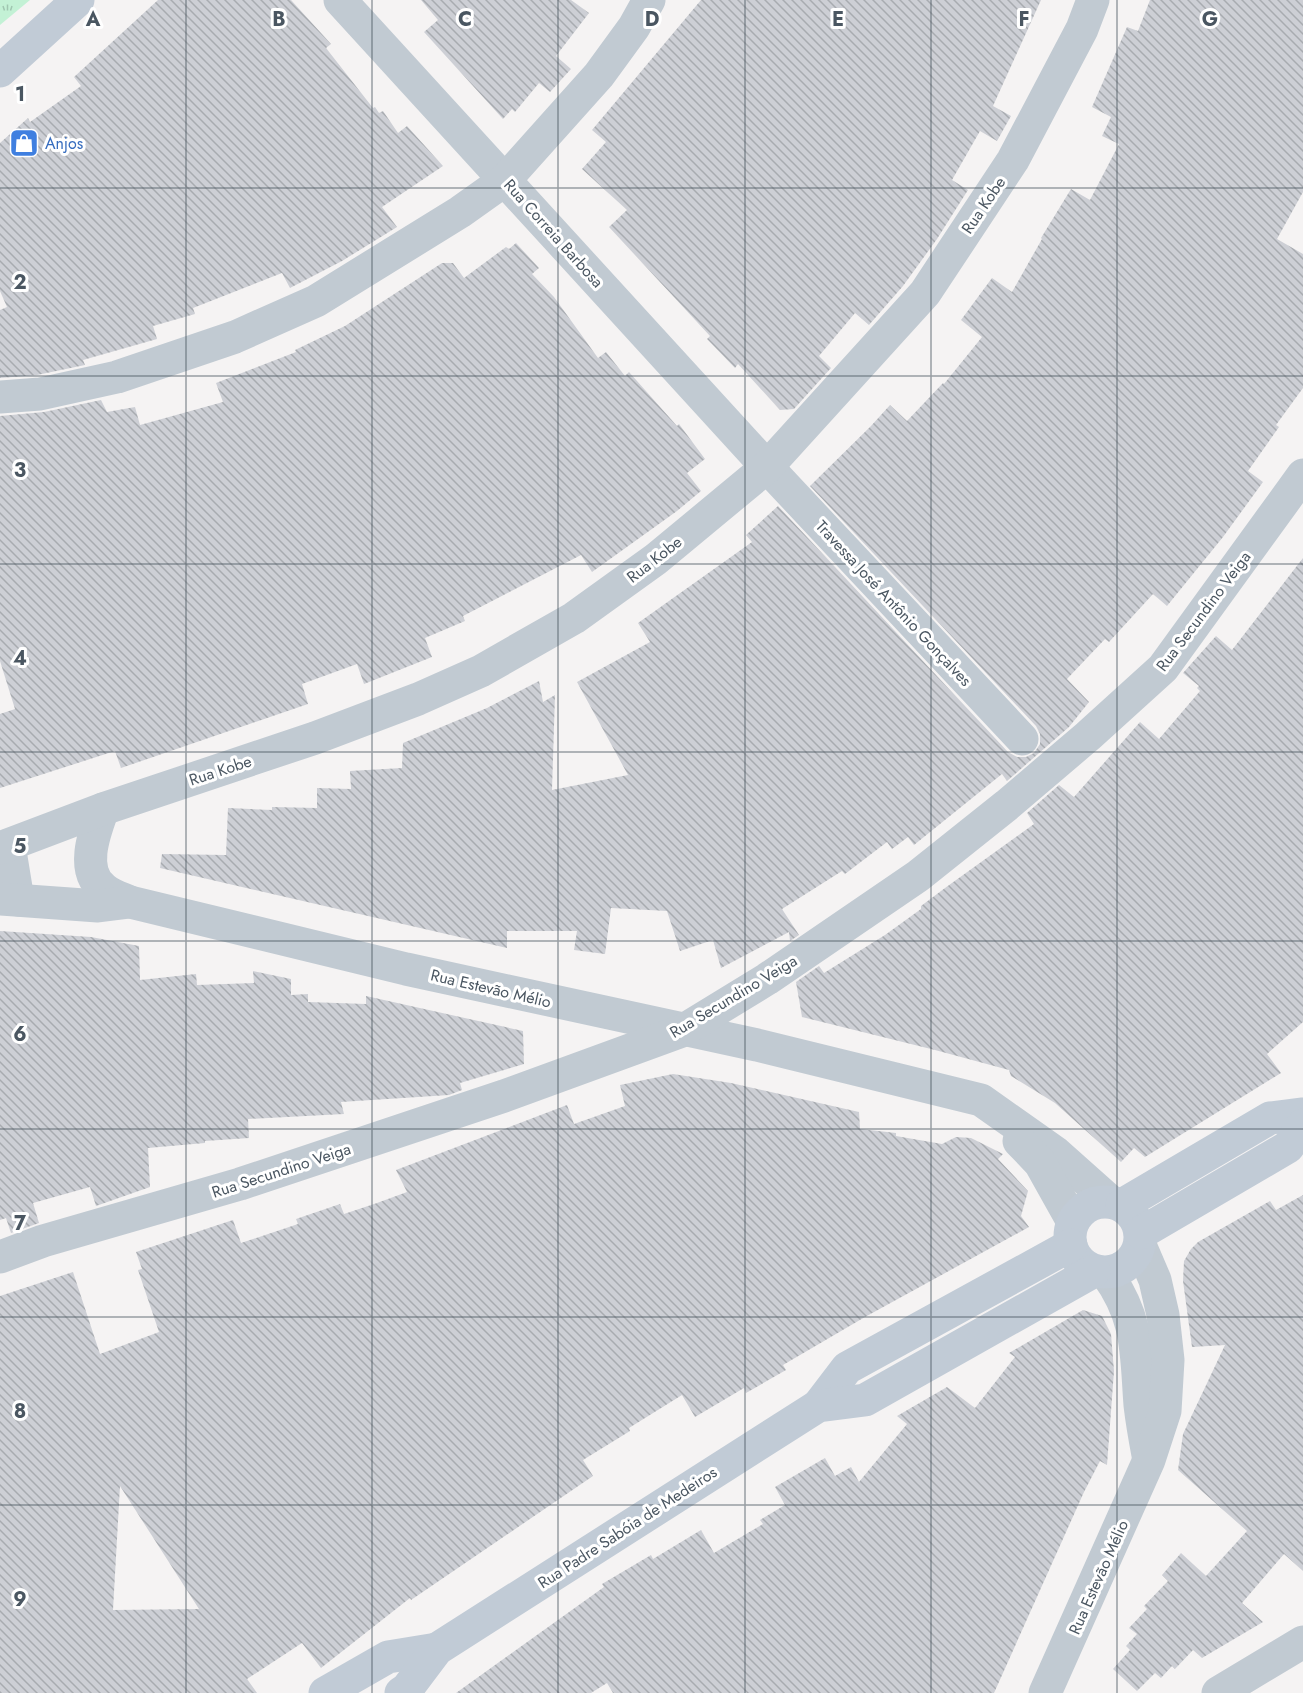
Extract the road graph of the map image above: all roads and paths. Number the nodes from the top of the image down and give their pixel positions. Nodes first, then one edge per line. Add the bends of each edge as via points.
1 (78, 0) edge
2 (340, 0) edge
3 (649, 0) edge
4 (1093, 0) edge
5 (0, 71) edge
6 (505, 180) junction
7 (0, 397) edge
8 (767, 467) junction
9 (1303, 475) edge
10 (1022, 739) dead end
11 (103, 809) junction
12 (4, 847) edge
13 (9, 900) edge
14 (130, 902) junction
15 (682, 1031) junction
16 (981, 1100) junction
17 (1303, 1114) edge
18 (1303, 1125) edge
19 (1117, 1203) junction
20 (1072, 1234) junction
21 (1141, 1239) junction
22 (0, 1257) edge
23 (1100, 1272) junction
24 (818, 1406) junction
25 (1149, 1460) junction
26 (1303, 1642) edge
27 (437, 1649) junction
28 (325, 1693) edge
29 (401, 1693) edge
30 (1045, 1693) edge
31 (1218, 1693) edge

1 - 5 street
2 - 6 street, Rua Correia Barbosa
3 - 6 street via 599,75
4 - 8 street, Rua Kobe via 1082,29 1013,160 925,293
6 - 7 street via 316,301 235,337 117,377 40,394
6 - 8 street, Rua Correia Barbosa
8 - 10 street, Travessa José Antônio Gonçalves
8 - 11 street, Rua Kobe via 656,559 574,618 481,672 315,738
9 - 15 street, Rua Secundino Veiga via 1163,668 1088,736 918,876 767,979
11 - 12 street, Rua Kobe
11 - 14 street via 91,842 94,878 103,889
12 - 13 street
13 - 14 street, Rua Estevão Mélio via 98,906
14 - 15 street, Rua Estevão Mélio
15 - 16 street, Rua Estevão Mélio
15 - 22 street, Rua Secundino Veiga via 240,1184
16 - 19 street, Rua Estevão Mélio via 1056,1153
16 - 20 street via 1040,1163
17 - 19 street via 1270,1118
18 - 21 street via 1288,1148
19 - 20 street via 1089,1205 1080,1212
19 - 21 street via 1138,1222
20 - 23 street via 1075,1256
20 - 24 street, Rua Padre Sabóia de Medeiros via 847,1368
21 - 23 street via 1136,1256 1128,1264 1118,1271
21 - 25 street, Rua Estevão Mélio via 1163,1315 1168,1360 1165,1411
23 - 24 street, Rua Padre Sabóia de Medeiros via 865,1400
23 - 25 street via 1120,1292 1133,1330
24 - 27 street, Rua Padre Sabóia de Medeiros
25 - 30 street, Rua Estevão Mélio
26 - 31 street
27 - 28 street, Rua Padre Sabóia de Medeiros via 388,1657
27 - 29 street, Rua Padre Sabóia de Medeiros

